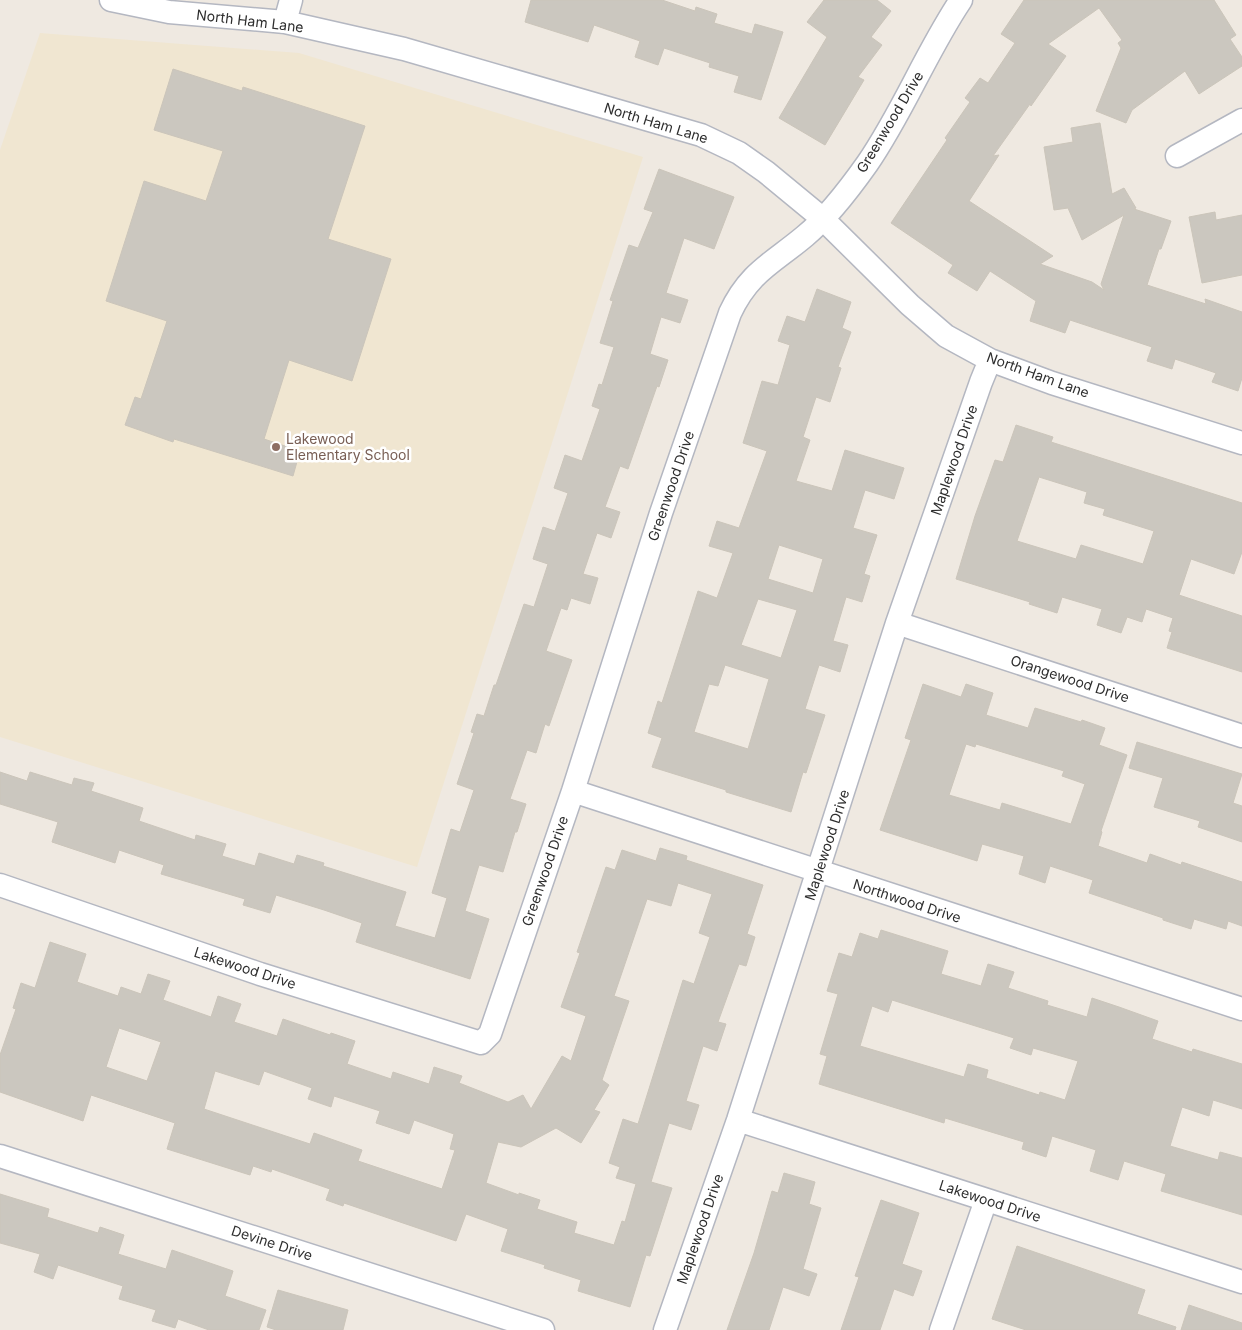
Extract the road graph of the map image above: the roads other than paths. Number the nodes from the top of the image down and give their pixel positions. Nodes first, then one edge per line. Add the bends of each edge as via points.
1 (111, 0) edge
2 (291, 0) edge
3 (961, 0) edge
4 (285, 22) junction
5 (1242, 120) edge
6 (1177, 156) dead end
7 (823, 219) junction
8 (990, 360) junction
9 (1242, 443) edge
10 (897, 623) junction
11 (1242, 736) edge
12 (573, 791) junction
13 (818, 872) junction
14 (0, 885) edge
15 (1242, 1010) edge
16 (490, 1034) joint
17 (738, 1120) junction
18 (0, 1156) edge
19 (986, 1200) junction
20 (1242, 1282) edge
21 (544, 1330) edge
22 (665, 1330) edge
23 (941, 1330) edge

1 - 4 street, North Ham Lane via 169,12
2 - 4 street
3 - 7 street, Greenwood Drive via 867,164
4 - 7 street, North Ham Lane via 404,49 702,135 739,153
5 - 6 street
7 - 8 street, North Ham Lane via 946,336
7 - 12 street, Greenwood Drive via 756,274 738,295 730,313 661,513
8 - 9 street, North Ham Lane
8 - 10 street, Maplewood Drive
10 - 11 street, Orangewood Drive
10 - 13 street, Maplewood Drive
12 - 13 street, Northwood Drive
12 - 16 street, Greenwood Drive
13 - 15 street, Northwood Drive
13 - 17 street, Maplewood Drive
14 - 16 street, Lakewood Drive via 260,974 481,1043
17 - 19 street, Lakewood Drive
17 - 22 street, Maplewood Drive
18 - 21 street, Devine Drive
19 - 20 street, Lakewood Drive
19 - 23 street

